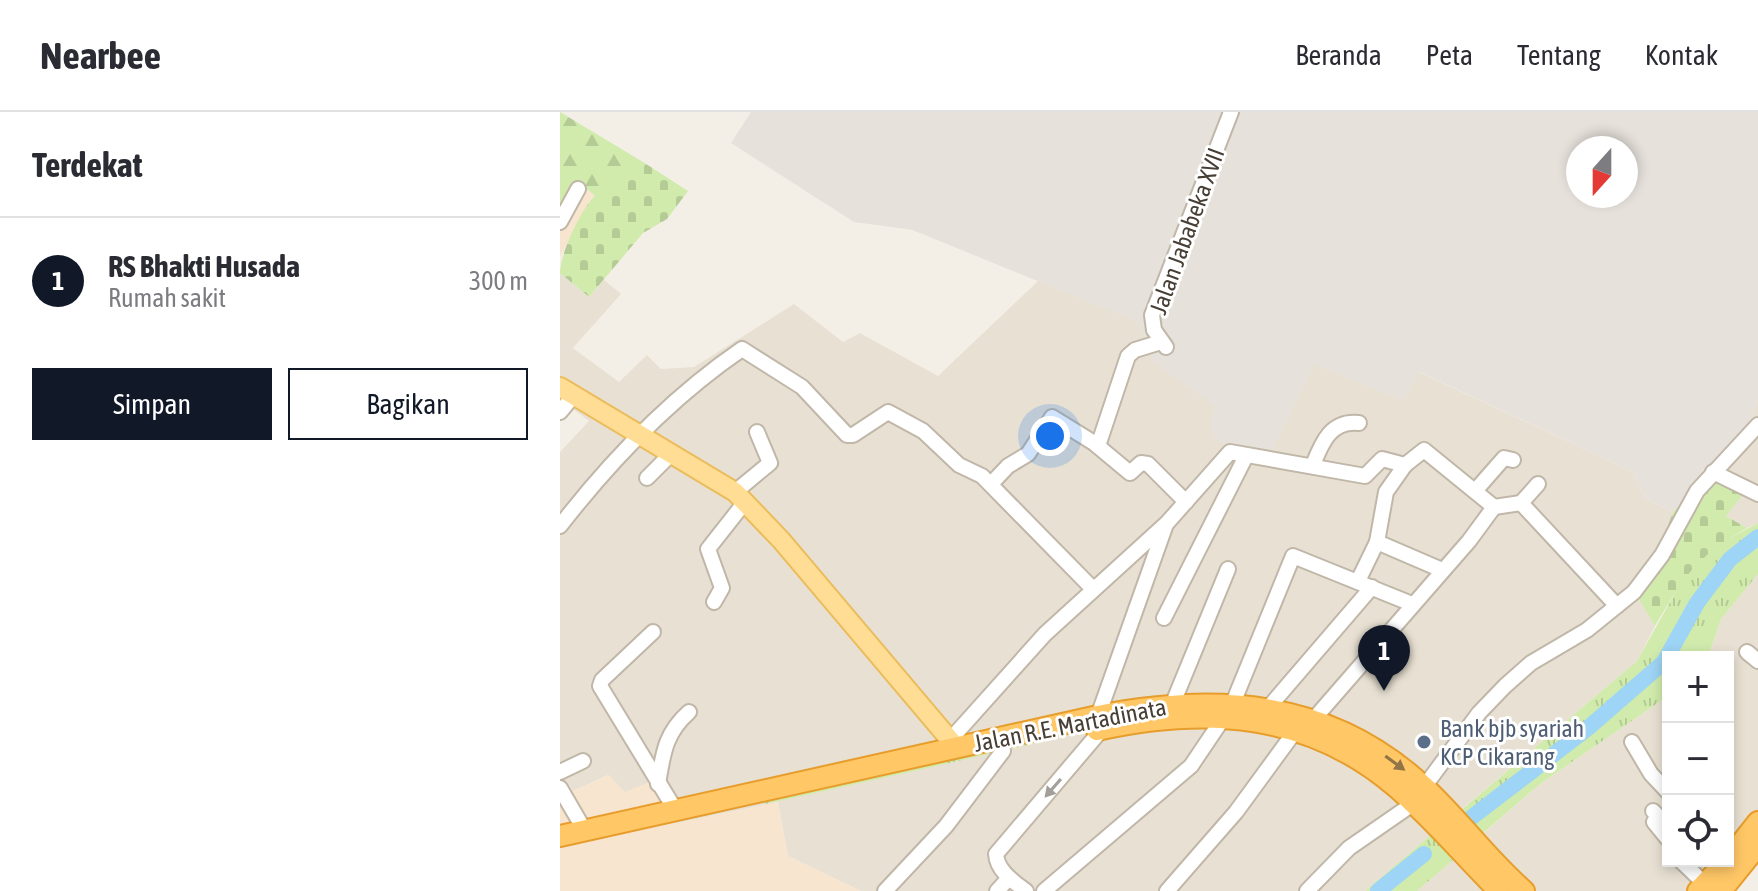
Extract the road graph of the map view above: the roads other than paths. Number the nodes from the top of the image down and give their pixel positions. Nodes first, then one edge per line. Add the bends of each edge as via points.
1 (1231, 112) edge
2 (578, 189) dead end
3 (560, 222) edge
4 (567, 391) edge
5 (560, 412) edge
6 (1359, 423) dead end
7 (1758, 425) edge
8 (757, 432) dead end
9 (640, 435) junction
10 (1098, 446) junction
11 (671, 454) junction
12 (1246, 456) junction
13 (1513, 460) dead end
14 (1313, 465) junction
15 (1405, 465) junction
16 (1713, 472) junction
17 (647, 478) dead end
18 (991, 484) junction
19 (1538, 484) dead end
20 (1475, 491) junction
21 (1758, 494) edge
22 (740, 497) junction
23 (1186, 502) junction
24 (1521, 503) junction
25 (1494, 507) junction
26 (1167, 523) junction
27 (560, 526) edge
28 (1377, 542) junction
29 (1228, 569) dead end
30 (1442, 570) junction
31 (1365, 584) junction
32 (1093, 589) junction
33 (714, 602) dead end
34 (1412, 604) junction
35 (1617, 606) junction
36 (1164, 618) dead end
37 (653, 632) dead end
38 (1173, 703) junction
39 (1269, 707) junction
40 (1228, 710) junction
41 (689, 712) dead end
42 (1100, 722) junction
43 (1305, 725) junction
44 (1632, 742) dead end
45 (953, 744) junction
46 (1003, 751) junction
47 (583, 761) dead end
48 (561, 770) edge
49 (658, 784) junction
50 (1662, 786) edge
51 (560, 788) edge
52 (1419, 795) junction
53 (676, 811) junction
54 (1653, 811) dead end
55 (1758, 822) edge
56 (585, 831) junction
57 (1662, 833) edge
58 (560, 836) edge
59 (1758, 845) edge
60 (560, 849) edge
61 (1734, 851) edge
62 (1687, 867) edge
63 (1723, 867) edge
64 (1009, 878) junction
65 (1508, 887) edge
66 (1709, 889) edge
67 (885, 891) edge
68 (997, 891) edge
69 (1026, 891) edge
70 (1044, 891) edge
71 (1167, 891) edge
72 (1307, 891) edge

1 - 10 street, Jalan Jababeka XVII via 1152,315 1164,345 1128,356
2 - 3 street
4 - 5 street
4 - 9 main road
6 - 14 street via 1341,423 1330,432
7 - 16 street
8 - 22 street via 770,463
9 - 11 main road
9 - 18 street via 690,386 742,349 802,387 847,435 891,412
9 - 27 street
10 - 18 street via 1052,417 1028,454
10 - 23 street via 1130,473 1141,463 1148,464
11 - 17 street
11 - 22 main road
12 - 14 street
12 - 23 street via 1230,452
12 - 36 street
13 - 20 street via 1504,458
14 - 15 street via 1365,476 1383,458
15 - 20 street via 1424,450
15 - 28 street via 1386,492
16 - 21 street
16 - 35 street via 1656,565
18 - 32 street
19 - 24 street
20 - 25 street
22 - 33 street via 708,549 722,588
22 - 45 main road
23 - 26 street
24 - 25 street
24 - 35 street
25 - 30 street
26 - 32 street
26 - 42 street
28 - 30 street
28 - 31 street
29 - 38 street
30 - 34 street
31 - 34 street
31 - 39 street
31 - 40 street via 1292,556
32 - 45 street via 996,685
34 - 43 street
35 - 52 street via 1505,686
37 - 49 street via 600,683
38 - 40 highway, Jalan R.E. Martadinata
38 - 42 highway, Jalan R.E. Martadinata
39 - 40 highway, Jalan R.E. Martadinata
39 - 43 highway, Jalan R.E. Martadinata
40 - 42 highway, Jalan R.E. Martadinata
40 - 43 highway, Jalan R.E. Martadinata via 1268,722
40 - 70 street via 1191,766
41 - 49 street via 665,742
42 - 45 highway, Jalan R.E. Martadinata
42 - 46 highway, Jalan R.E. Martadinata
42 -> 64 street via 996,854
43 - 52 highway, Jalan R.E. Martadinata via 1383,755
43 - 71 street
44 - 50 street
45 - 53 highway, Jalan R.E. Martadinata
46 - 60 highway, Jalan R.E. Martadinata
46 - 67 street via 946,826
47 - 48 street
49 - 53 street
51 - 56 street
52 - 65 highway, Jalan R.E. Martadinata
52 - 72 street via 1349,848
53 - 56 highway, Jalan R.E. Martadinata
54 - 57 street
55 - 61 highway
56 - 58 highway, Jalan R.E. Martadinata
59 - 66 highway
62 - 66 street
63 - 66 highway
64 - 68 street
64 - 69 street

